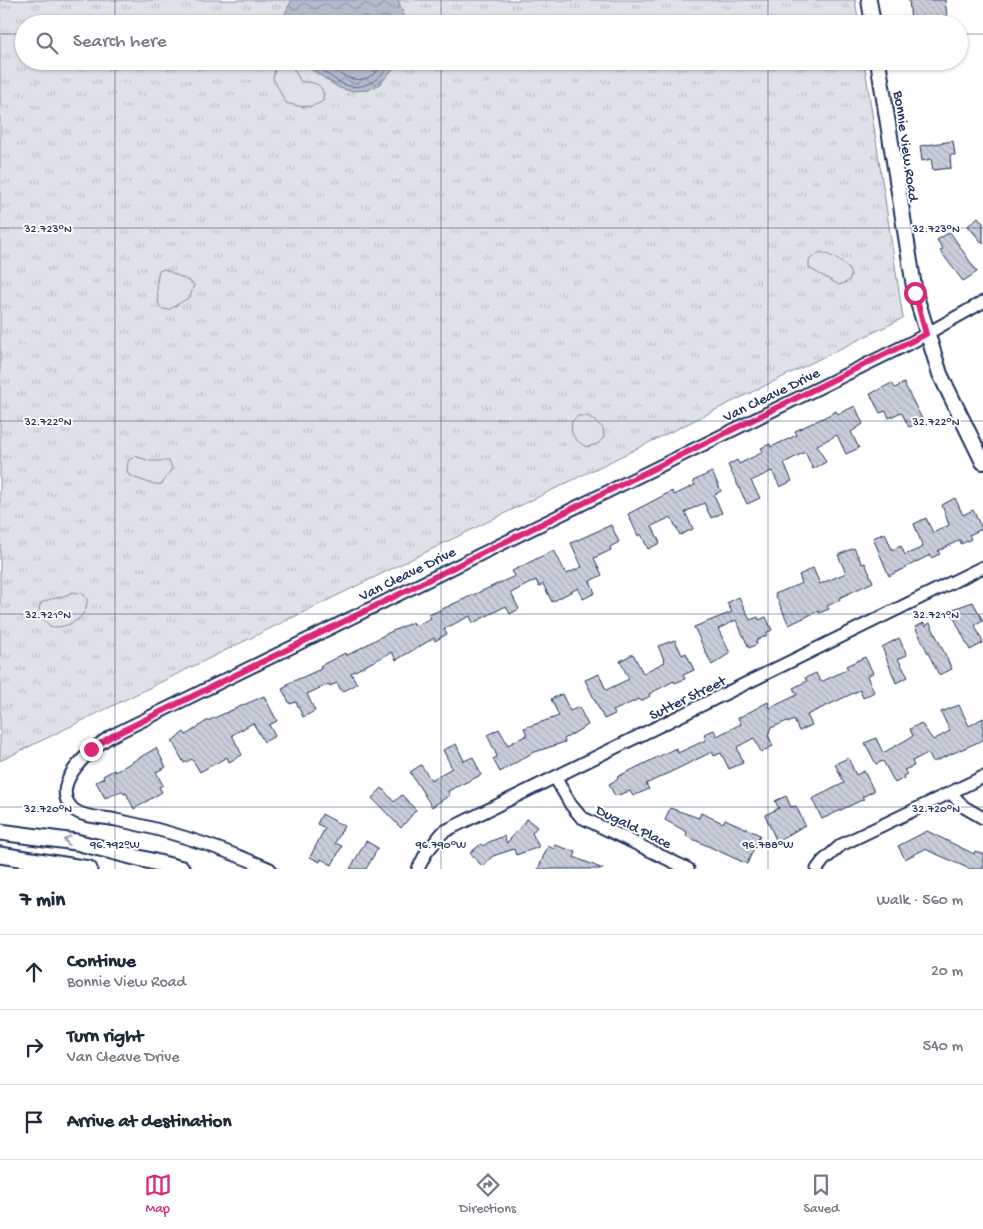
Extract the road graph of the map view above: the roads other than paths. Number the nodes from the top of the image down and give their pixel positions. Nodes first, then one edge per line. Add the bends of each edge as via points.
1 (869, 0) edge
2 (872, 15) edge
3 (879, 70) edge
4 (983, 302) edge
5 (926, 334) junction
6 (983, 462) edge
7 (983, 568) edge
8 (983, 777) edge
9 (556, 779) junction
10 (951, 793) junction
11 (983, 818) edge
12 (0, 832) edge
13 (0, 855) edge
14 (89, 869) edge
15 (182, 869) edge
16 (270, 869) edge
17 (418, 869) edge
18 (688, 869) edge
19 (817, 869) edge

1 - 2 street
3 - 5 street, Bonnie View Road via 905,241
4 - 5 street, Van Cleave Drive
5 - 6 street, Bonnie View Road via 940,374
5 - 16 street, Van Cleave Drive via 112,736 91,749 74,769 66,798 81,813 149,828
7 - 9 street, Sutter Street
8 - 10 street
9 - 17 street, Sutter Street via 443,832
9 - 18 street, Dugald Place via 570,805 581,817
10 - 11 street via 964,807
10 - 19 street via 841,845 822,860
15 -> 12 main road via 76,842
13 - 14 main road

